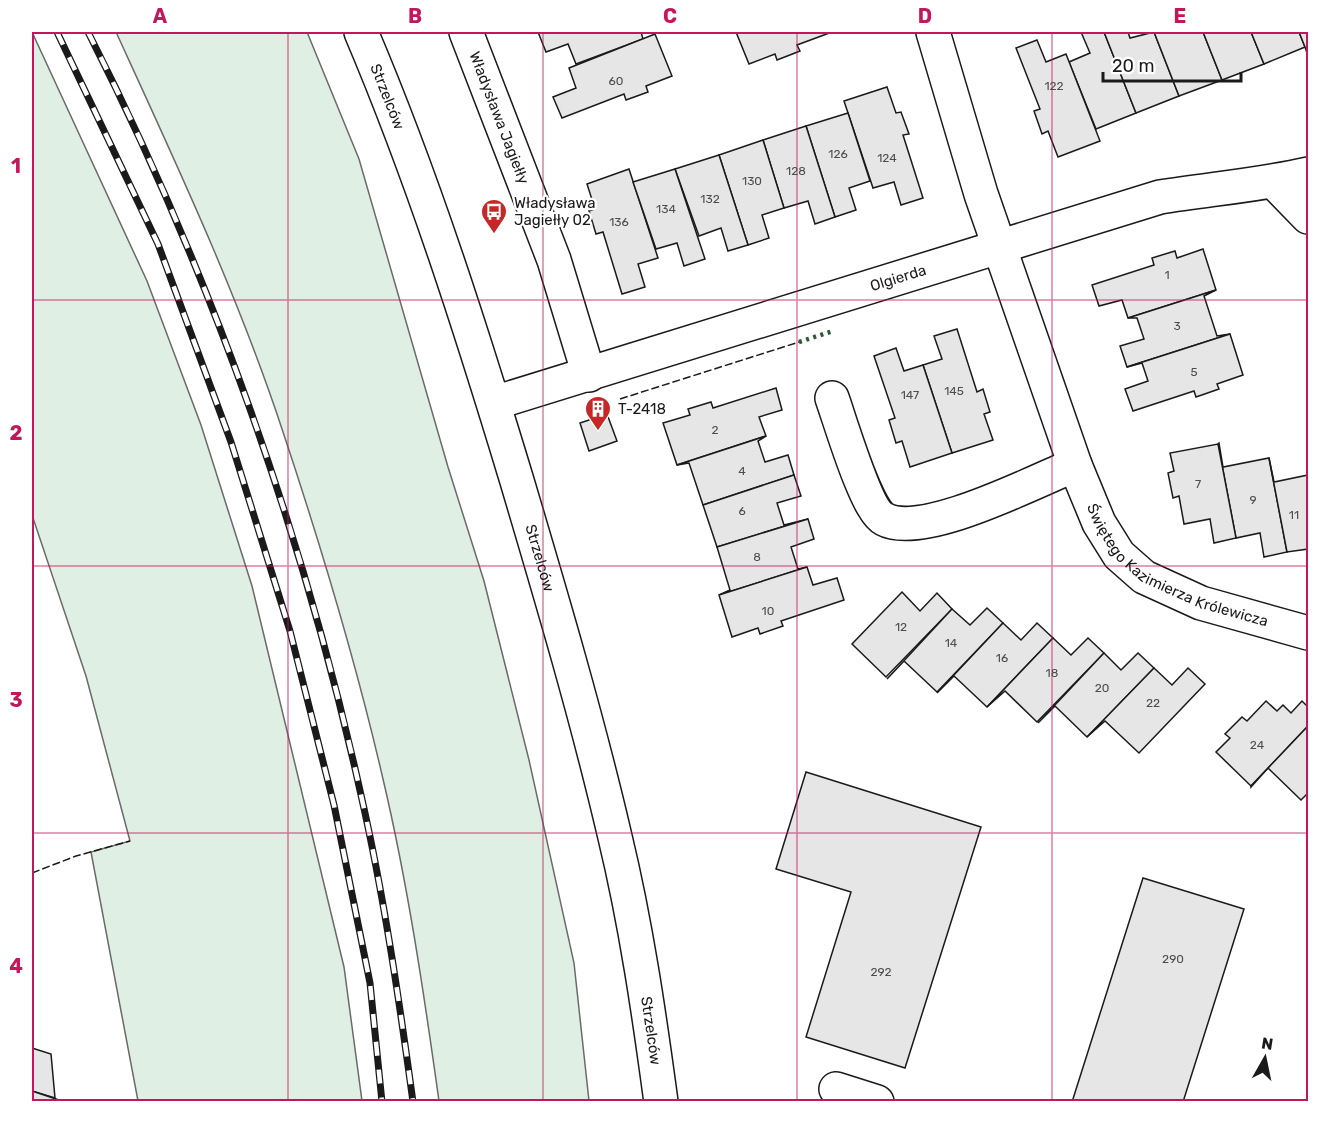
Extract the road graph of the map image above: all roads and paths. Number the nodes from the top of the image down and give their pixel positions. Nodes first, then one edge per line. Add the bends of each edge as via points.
1 (360, 32) edge
2 (466, 32) edge
3 (933, 32) edge
4 (1308, 174) edge
5 (1274, 182) junction
6 (1308, 217) edge
7 (1000, 245) junction
8 (589, 375) junction
9 (832, 398) dead end
10 (494, 404) junction
11 (1075, 465) junction
12 (1308, 633) edge
13 (836, 1089) dead end
14 (661, 1101) edge
15 (877, 1101) edge

1 - 10 street, Strzelców via 436,225
2 - 8 street, Władysława Jagiełły via 554,260
3 - 7 street, Świętego Kazimierza Królewicza
4 - 5 street, Olgierda
5 - 6 street
5 - 7 street, Olgierda via 1160,197
7 - 8 street, Olgierda
7 - 11 street, Świętego Kazimierza Królewicza
8 - 10 street, Olgierda
9 - 11 street via 869,502 883,519 906,524 936,521
10 - 14 street, Strzelców via 564,640 616,838
11 - 12 street, Świętego Kazimierza Królewicza via 1099,523 1119,555 1144,577 1201,603
13 - 15 street

